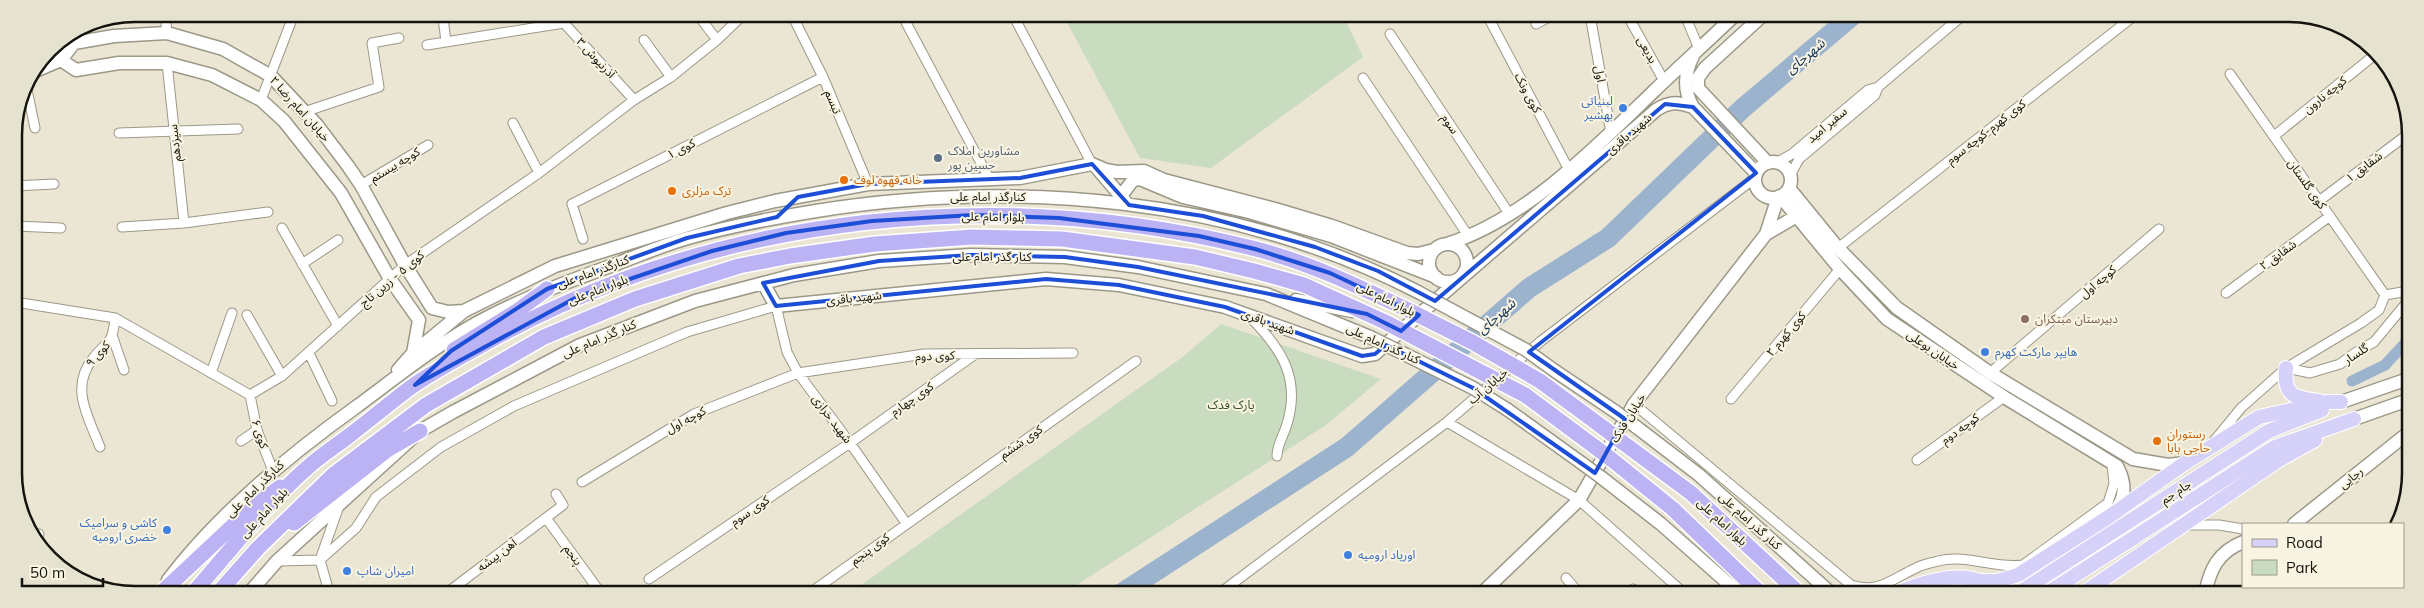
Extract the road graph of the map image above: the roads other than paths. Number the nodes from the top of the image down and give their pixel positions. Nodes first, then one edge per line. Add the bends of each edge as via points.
1 (166, 22) edge
2 (291, 22) edge
3 (444, 22) edge
4 (547, 22) edge
5 (566, 22) edge
6 (703, 22) edge
7 (736, 22) edge
8 (796, 22) edge
9 (906, 22) edge
10 (1017, 22) edge
11 (1491, 22) edge
12 (1540, 22) edge
13 (1591, 22) edge
14 (1631, 22) edge
15 (1687, 22) edge
16 (1728, 22) edge
17 (1755, 22) edge
18 (1955, 22) edge
19 (2126, 22) edge
20 (1536, 24) dead end
21 (167, 34) junction
22 (1390, 34) dead end
23 (399, 38) dead end
24 (644, 40) dead end
25 (717, 40) junction
26 (446, 41) junction
27 (427, 45) dead end
28 (60, 50) edge
29 (1697, 51) junction
30 (2372, 58) edge
31 (61, 60) junction
32 (167, 62) junction
33 (46, 66) edge
34 (2230, 74) dead end
35 (271, 76) junction
36 (671, 77) junction
37 (823, 77) junction
38 (1363, 78) dead end
39 (1664, 81) junction
40 (1878, 87) junction
41 (29, 98) edge
42 (261, 100) junction
43 (634, 100) junction
44 (1693, 107) junction
45 (304, 112) junction
46 (513, 123) dead end
47 (35, 128) dead end
48 (238, 129) dead end
49 (173, 130) junction
50 (119, 133) dead end
51 (1611, 133) junction
52 (2274, 136) junction
53 (2402, 139) edge
54 (428, 145) dead end
55 (1772, 163) junction
56 (1092, 164) junction
57 (1569, 170) junction
58 (539, 172) junction
59 (1756, 175) junction
60 (990, 180) junction
61 (54, 184) dead end
62 (868, 184) junction
63 (361, 185) junction
64 (23, 186) edge
65 (1784, 189) junction
66 (798, 197) junction
67 (1125, 201) junction
68 (2319, 201) junction
69 (268, 212) dead end
70 (727, 213) junction
71 (1510, 215) junction
72 (2330, 216) junction
73 (1795, 217) junction
74 (771, 218) junction
75 (184, 223) junction
76 (23, 226) edge
77 (122, 227) dead end
78 (61, 228) dead end
79 (282, 228) dead end
80 (2159, 229) dead end
81 (1766, 234) junction
82 (1469, 237) junction
83 (583, 239) dead end
84 (338, 240) dead end
85 (1448, 244) junction
86 (1838, 248) junction
87 (1434, 250) junction
88 (302, 264) junction
89 (405, 265) junction
90 (1840, 269) junction
91 (1436, 277) junction
92 (1460, 277) junction
93 (390, 279) junction
94 (763, 282) junction
95 (546, 289) junction
96 (2402, 292) edge
97 (2226, 293) dead end
98 (1266, 294) junction
99 (2385, 294) junction
100 (22, 303) edge
101 (776, 306) junction
102 (2402, 308) edge
103 (464, 311) junction
104 (232, 313) dead end
105 (247, 314) dead end
106 (1247, 314) junction
107 (1368, 314) junction
108 (115, 318) junction
109 (338, 326) junction
110 (113, 338) junction
111 (309, 353) junction
112 (413, 353) junction
113 (1073, 353) dead end
114 (975, 355) junction
115 (1136, 361) dead end
116 (2286, 368) junction
117 (124, 370) dead end
118 (798, 373) junction
119 (1990, 373) junction
120 (211, 374) junction
121 (282, 376) junction
122 (1980, 381) junction
123 (2402, 381) edge
124 (415, 385) junction
125 (378, 391) junction
126 (250, 395) junction
127 (2004, 397) junction
128 (1731, 399) dead end
129 (332, 402) dead end
130 (2334, 402) junction
131 (2402, 402) edge
132 (1634, 404) junction
133 (2354, 419) junction
134 (1447, 422) junction
135 (257, 430) junction
136 (420, 431) junction
137 (2402, 437) edge
138 (241, 441) dead end
139 (850, 443) junction
140 (100, 448) dead end
141 (2208, 449) junction
142 (2124, 455) junction
143 (1277, 456) dead end
144 (1917, 460) dead end
145 (2185, 463) junction
146 (2114, 465) junction
147 (307, 467) junction
148 (273, 471) junction
149 (582, 482) dead end
150 (556, 494) dead end
151 (1579, 500) junction
152 (340, 504) junction
153 (2110, 516) junction
154 (546, 518) junction
155 (906, 523) junction
156 (2295, 523) edge
157 (2184, 525) junction
158 (2242, 529) edge
159 (2242, 543) edge
160 (258, 548) junction
161 (320, 560) junction
162 (277, 561) junction
163 (1566, 578) dead end
164 (649, 579) dead end
165 (1980, 581) junction
166 (1230, 585) edge
167 (1490, 585) edge
168 (1572, 585) edge
169 (1675, 585) edge
170 (1729, 585) edge
171 (1751, 585) edge
172 (1791, 585) edge
173 (1822, 585) edge
174 (1852, 585) edge
175 (1881, 585) edge
176 (1915, 585) edge
177 (1987, 585) edge
178 (2031, 585) edge
179 (2060, 585) edge
180 (2095, 585) edge
181 (2208, 585) edge
182 (164, 586) edge
183 (167, 586) edge
184 (199, 586) edge
185 (224, 586) edge
186 (255, 586) edge
187 (327, 586) edge
188 (456, 586) edge
189 (595, 586) edge
190 (819, 586) edge

1 - 21 street
2 - 35 street
3 - 26 street
4 - 26 street
5 - 43 street, آذرنیوش ۳
6 - 25 street
7 - 25 street, کوی ۵ - زرین تاج
8 - 37 street, تبسم
9 - 60 street
10 - 56 street
11 - 57 street, کوی ونک
12 - 20 street
13 - 51 street, اول
14 - 39 street, بدیعی
15 - 29 street
16 - 29 street, شهید باقری
17 - 55 street via 1698,78 1700,91
18 - 40 street, سفیر امید
19 - 86 street, کوی کهرم-کوچه سوم
21 - 31 street, خیابان امام رضا ۲ via 114,36 74,43
21 - 35 street, خیابان امام رضا ۲ via 222,49
22 - 71 street, سوم
23 - 45 street via 372,43 379,87
24 - 36 street
25 - 36 street, کوی ۵ - زرین تاج
26 - 27 street
28 - 31 street
29 - 39 street, شهید باقری
29 - 44 street via 1688,69 1685,87
30 - 52 street, کوچه نارون
31 - 32 street, خیابان امام رضا ۲ via 76,70 119,63
31 - 33 street, خیابان امام رضا ۲
32 - 42 street, خیابان امام رضا ۲ via 212,75
32 - 49 street, سیزدهم
34 - 52 street, کوی گلستان
35 - 42 street
35 - 45 street, خیابان امام رضا ۲
36 - 43 street, کوی ۵ - زرین تاج
37 - 62 street, تبسم
37 - 83 street, کوی ۱ via 572,204
38 - 82 street
39 - 51 street, شهید باقری
40 - 55 street, سفیر امید via 1868,90 1792,154
40 - 65 street, سفیر امید via 1875,95 1799,158
41 - 47 street
42 - 93 street, خیابان امام رضا ۲ via 284,121 342,193
43 - 58 street, کوی ۵ - زرین تاج
44 - 59 street
44 - 92 street, شهید باقری via 1675,102 1656,110 1522,228
45 - 63 street, خیابان امام رضا ۲
46 - 58 street
48 - 49 street
49 - 50 street
49 - 75 street, سیزدهم
51 - 57 street, شهید باقری
52 - 68 street, کوی گلستان
53 - 68 street, شقایق ۱
54 - 63 street, کوچه بیستم
55 - 59 street
55 - 65 street via 1783,166
56 - 60 street via 1020,178
56 - 67 street
56 - 87 street via 1117,172 1144,171 1164,180 1275,208 1407,253
57 - 71 street, شهید باقری
58 - 89 street, کوی ۵ - زرین تاج
59 - 65 street via 1756,186 1767,197
59 - 134 street, خیابان آب via 1541,341
60 - 62 street
61 - 64 street
62 - 66 street
63 - 89 street, خیابان امام رضا ۲
65 - 73 street, خیابان بوعلی
65 - 81 street, خیابان فدک
65 - 86 street, خیابان بوعلی
66 - 70 street
66 - 74 street
67 - 74 street, کنارگذر امام علی via 972,195 870,202
67 - 91 street via 1129,184 1140,179 1183,197 1331,236
67 - 173 street, کنار گذر امام علی, bridge via 1203,216 1315,247 1378,272 1526,350 1700,475
68 - 72 street, کوی گلستان
69 - 75 street
70 - 74 street
70 - 103 street via 555,266
71 - 82 street, شهید باقری
72 - 97 street, شقایق ۲
72 - 99 street, کوی گلستان
73 - 81 street, خیابان فدک
73 - 90 street, خیابان بوعلی
74 - 95 street, کنارگذر امام علی via 687,238
75 - 77 street
76 - 78 street
79 - 88 street
80 - 119 street, کوچه اول
81 - 132 street, خیابان فدک
82 - 85 street, شهید باقری
84 - 88 street
85 - 87 street
85 - 92 street via 1458,247 1466,255 1467,266
86 - 119 street, خیابان بوعلی via 1896,308
87 - 91 street via 1429,261
88 - 109 street
89 - 93 street, کوی ۵ - زرین تاج
89 - 103 street, خیابان امام رضا ۲ via 432,308
90 - 122 street, خیابان بوعلی via 1887,319
90 - 128 street, کوی کهرم ۲
91 - 92 street via 1448,282
92 - 106 street, شهید باقری via 1375,354 1362,356
93 - 109 street, کوی ۵ - زرین تاج
93 - 112 street, خیابان امام رضا ۲ via 419,320
94 - 98 street, کنار گذر امام علی via 879,262 971,255 1046,257 1138,267
94 - 101 street
94 - 136 street, کنار گذر امام علی via 695,301 580,345
95 - 124 highway via 517,311 451,351
95 - 125 street, کنارگذر امام علی via 484,319
96 - 99 street
98 - 107 street
98 - 170 street, کنار گذر امام علی, bridge via 1370,337 1473,388 1508,410 1602,478
99 - 116 street, گلسار via 2380,310
100 - 108 street
101 - 106 street, شهید باقری via 1046,279 1119,286
101 - 118 street, شهید خرازی via 787,352
101 - 161 street via 687,332 514,406 441,447 376,497 356,528
102 - 116 street, گلسار via 2374,342 2340,364 2310,373
103 - 112 street
104 - 120 street
105 - 121 street
106 - 143 street via 1283,357 1291,383 1290,412
107 - 160 highway, بلوار امام علی via 1304,286 1254,271 1195,257 1062,239 972,237 875,244 739,266 635,299 544,337 468,378 426,405 333,475
107 - 171 highway, بلوار امام علی, bridge via 1525,395 1673,509
108 - 110 street, کوی ۹
108 - 120 street
109 - 111 street, کوی ۵ - زرین تاج
110 - 117 street
110 - 140 street, کوی ۹ via 85,368 80,395
111 - 121 street, کوی ۵ - زرین تاج
111 - 129 street
112 - 125 street
113 - 114 street, کوی دوم
114 - 118 street, کوی دوم via 924,354
114 - 139 street, کوی چهارم
115 - 155 street, کوی ششم
116 - 130 main road via 2285,382 2295,397
116 - 141 street, گلسار via 2241,408
118 - 139 street, شهید خرازی
118 - 149 street, کوچه اول via 694,414
119 - 122 street
119 - 142 street, خیابان بوعلی
120 - 126 street
121 - 126 street, کوی ۵ - زرین تاج
122 - 127 street, خیابان بوعلی
123 - 130 street
124 - 147 highway, بلوار امام علی
124 - 172 highway, بلوار امام علی, bridge via 525,322 577,297 712,251 777,235 872,221 973,215 1059,218 1199,236 1255,249 1330,273 1472,342 1540,382 1691,493
125 - 148 street, کنارگذر امام علی
126 - 135 street, کوی ۶
127 - 144 street, کوچه دوم
127 - 146 street, خیابان بوعلی
130 - 141 main road via 2259,417
130 - 178 main road, جام جم via 2269,431
131 - 133 street
132 - 151 street, خیابان فدک
132 - 174 street
133 - 157 main road via 2279,460
133 - 179 main road, جام جم via 2275,448
134 - 151 street
134 - 166 street, خیابان آب
135 - 138 street
135 - 148 street, کوی ۶
136 - 152 street, کنار گذر امام علی
136 - 160 highway via 387,450 316,508
137 - 156 street, رجایی
139 - 155 street, شهید خرازی
139 - 164 street, کوی سوم
141 - 145 main road
142 - 145 street, خیابان بوعلی via 2150,464
142 - 146 street via 2123,462
145 - 153 main road
146 - 153 street via 2124,479 2124,493 2120,506
146 - 175 street via 2114,484 2108,503 2023,565 2011,567 1959,558 1918,566
147 - 183 highway via 255,505
147 - 184 highway, بلوار امام علی
148 - 182 street, کنارگذر امام علی via 187,554
150 - 154 street, آهن پیشه via 563,505
151 - 167 street, خیابان فدک
151 - 169 street
152 - 161 street
152 - 162 street, کنار گذر امام علی
153 - 165 main road via 2018,575 1997,581
154 - 188 street, آهن پیشه
154 - 189 street, پنجم
155 - 190 street, کوی پنجم
157 - 158 street
157 - 180 main road
159 - 181 street via 2221,554 2213,566
160 - 185 highway, بلوار امام علی
161 - 162 street
161 - 187 street
162 - 186 street, کنار گذر امام علی
163 - 168 street
165 - 176 main road via 1948,577
165 - 177 main road

